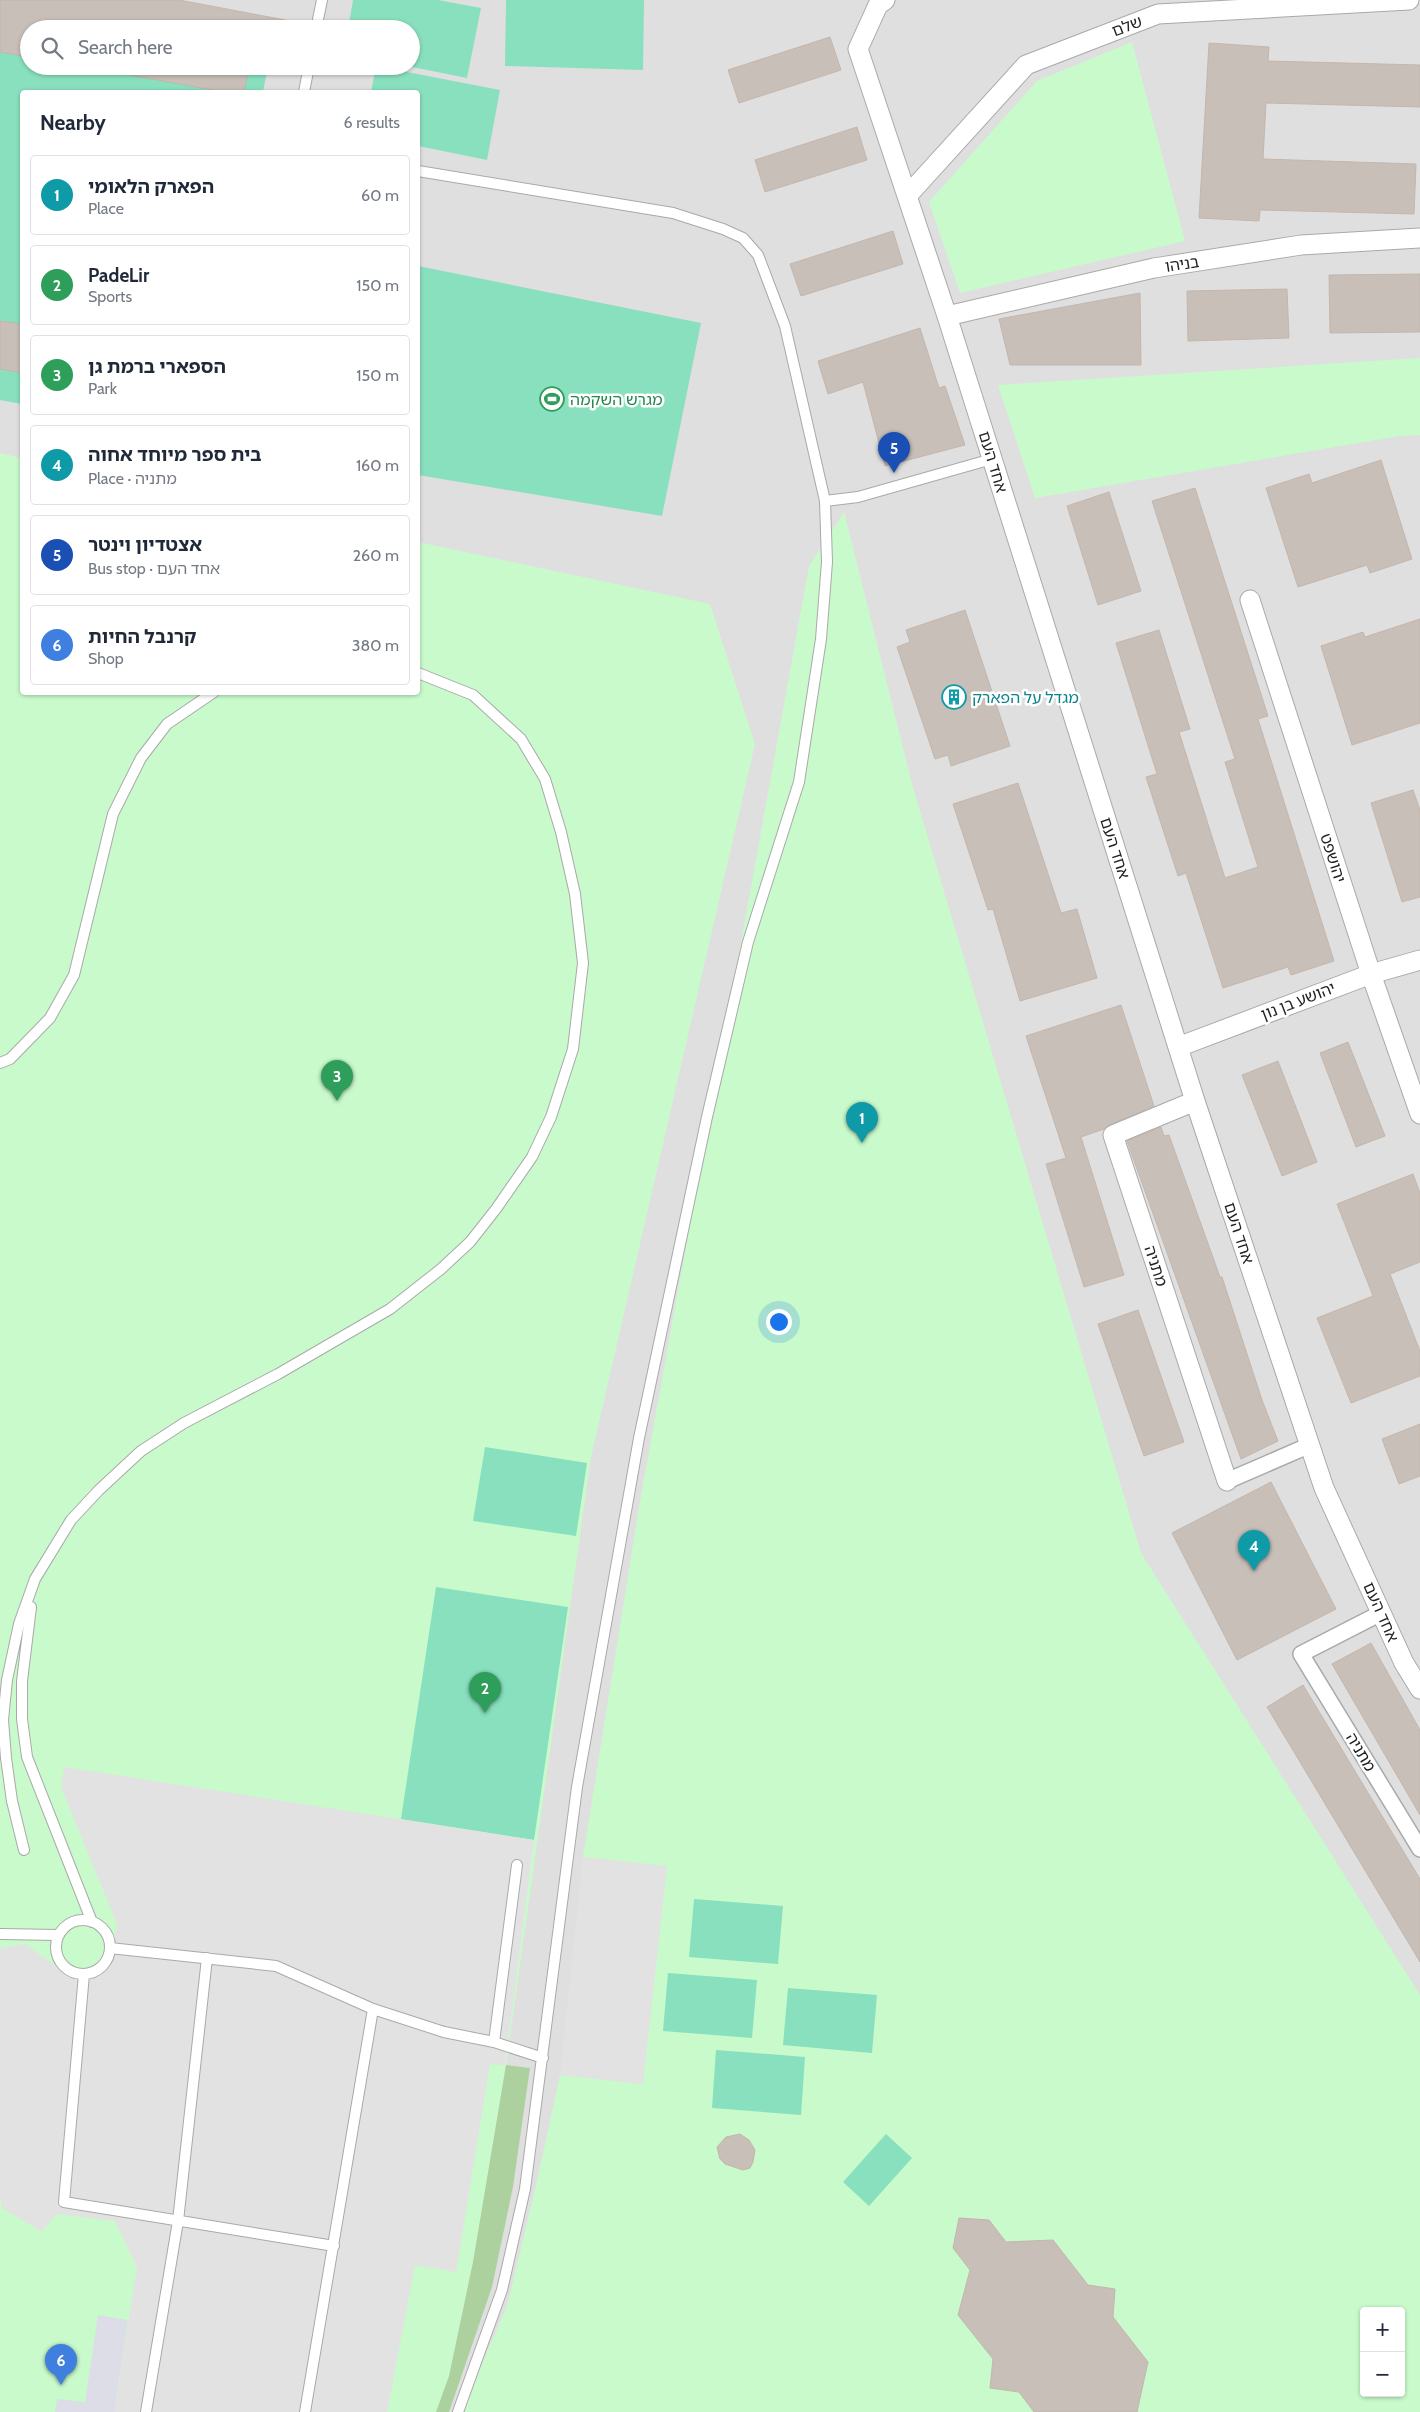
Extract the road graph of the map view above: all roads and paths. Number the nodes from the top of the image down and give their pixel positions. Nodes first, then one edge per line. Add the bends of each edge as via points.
1 (322, 0) edge
2 (885, 0) edge
3 (1408, 0) edge
4 (1175, 6) edge
5 (318, 20) edge
6 (307, 75) edge
7 (304, 90) edge
8 (420, 171) edge
9 (908, 195) junction
10 (1420, 238) edge
11 (947, 316) junction
12 (992, 459) junction
13 (825, 501) junction
14 (1250, 600) dead end
15 (420, 674) edge
16 (210, 695) edge
17 (1420, 960) edge
18 (1371, 974) junction
19 (1178, 1046) junction
20 (0, 1063) edge
21 (1195, 1101) junction
22 (1420, 1114) edge
23 (1310, 1445) junction
24 (1227, 1481) joint
25 (35, 1579) junction
26 (1381, 1613) junction
27 (1420, 1689) edge
28 (24, 1850) dead end
29 (1420, 1850) edge
30 (517, 1865) dead end
31 (92, 1922) junction
32 (0, 1934) edge
33 (58, 1935) junction
34 (110, 1948) junction
35 (206, 1958) junction
36 (84, 1974) junction
37 (373, 2009) junction
38 (494, 2042) junction
39 (543, 2058) junction
40 (178, 2220) junction
41 (334, 2246) junction
42 (146, 2412) edge
43 (305, 2412) edge
44 (458, 2412) edge

1 - 5 lane
2 - 9 street, אחד העם via 878,5 858,49
3 - 4 street, שלם
4 - 9 street, שלם via 1026,65
6 - 7 lane
8 - 13 lane via 673,214 743,238 758,255 785,326
9 - 11 street, אחד העם
10 - 11 street, בניהו via 1301,245 1154,268
11 - 12 street, אחד העם
12 - 13 lane via 858,497
12 - 19 street, אחד העם
13 - 39 lane via 827,562 821,639 799,782 748,942 706,1118 639,1438 577,1787
14 - 18 street, יהושפט
15 - 25 lane via 473,695 521,739 545,779 575,894 583,964 573,1049 551,1116 532,1157 496,1209 470,1242 440,1269 390,1309 278,1374 184,1423 141,1452 72,1520
16 - 20 lane via 168,724 141,758 113,814 74,975 50,1018 10,1058
17 - 18 street, יהושע בן נון
18 - 19 street, יהושע בן נון
18 - 22 street, יהושפט
19 - 21 street, אחד העם
21 - 23 street, אחד העם
21 - 24 street, מתניה via 1113,1135
23 - 24 street
23 - 26 street, אחד העם via 1324,1488
25 - 28 lane via 19,1624 3,1720 12,1801
25 - 31 lane via 22,1681 27,1757
26 - 27 street, אחד העם via 1404,1664
26 - 29 street, מתניה via 1301,1654
30 - 38 lane
31 - 33 lane via 80,1920 71,1923
31 - 34 lane via 104,1929
32 - 33 lane
33 - 36 lane via 56,1944 60,1962 74,1973
34 - 35 lane
34 - 36 lane via 105,1963 99,1969
35 - 37 lane via 276,1966
35 - 40 lane
36 - 40 lane via 64,2202
37 - 38 lane via 444,2032
37 - 41 lane
38 - 39 lane
39 - 44 lane via 525,2189 502,2290
40 - 41 lane
40 - 42 lane
41 - 43 lane

